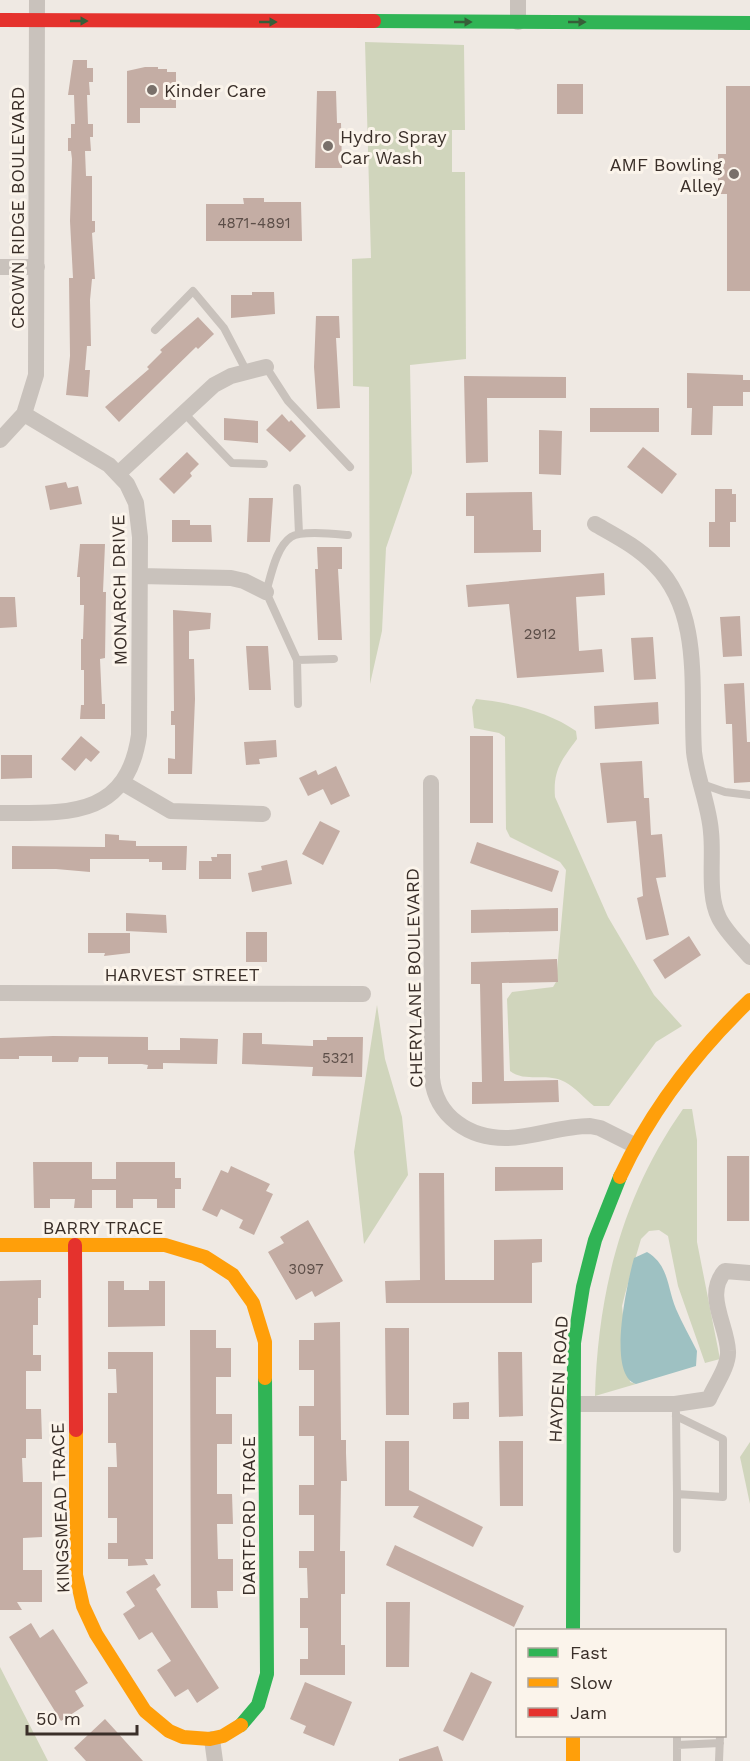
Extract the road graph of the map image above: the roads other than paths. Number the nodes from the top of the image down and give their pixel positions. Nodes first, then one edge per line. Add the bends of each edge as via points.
1 (37, 0) edge
2 (518, 0) edge
3 (0, 20) edge
4 (37, 20) junction
5 (518, 22) junction
6 (750, 23) edge
7 (0, 267) edge
8 (37, 267) junction
9 (155, 330) dead end
10 (266, 367) joint
11 (247, 372) junction
12 (183, 412) junction
13 (24, 414) junction
14 (0, 440) edge
15 (264, 464) dead end
16 (350, 467) dead end
17 (119, 473) junction
18 (297, 488) dead end
19 (595, 524) dead end
20 (299, 534) junction
21 (348, 534) dead end
22 (140, 576) junction
23 (266, 592) junction
24 (334, 659) dead end
25 (297, 660) junction
26 (298, 704) dead end
27 (123, 783) junction
28 (431, 783) dead end
29 (701, 784) junction
30 (750, 795) edge
31 (0, 813) edge
32 (263, 814) dead end
33 (750, 957) edge
34 (0, 993) edge
35 (363, 994) dead end
36 (750, 1000) edge
37 (634, 1145) junction
38 (0, 1245) edge
39 (75, 1245) junction
40 (235, 1273) joint
41 (750, 1273) edge
42 (573, 1404) junction
43 (676, 1410) junction
44 (677, 1494) junction
45 (677, 1549) dead end
46 (573, 1629) edge
47 (573, 1737) edge
48 (677, 1737) edge
49 (212, 1739) junction
50 (720, 1739) edge
51 (677, 1746) junction
52 (215, 1761) edge
53 (573, 1761) edge
54 (677, 1761) edge
55 (719, 1761) edge

1 - 4 street, CROWN RIDGE BOULEVARD
2 - 5 street
3 - 4 main road
4 -> 5 main road
4 - 8 street, CROWN RIDGE BOULEVARD
5 -> 6 main road
7 - 8 street
8 - 13 street, CROWN RIDGE BOULEVARD via 36,375
9 - 11 lane via 194,291 224,328
10 - 11 street
10 - 16 lane via 288,400
11 - 12 street via 214,385
12 - 15 lane via 232,463
12 - 17 street
13 - 14 street
13 - 17 street, MONARCH DRIVE
17 - 22 street, MONARCH DRIVE via 136,503
18 - 20 lane
19 - 29 street via 655,564 670,582 681,605 688,633 695,756
20 - 21 lane
20 - 23 lane via 291,537 277,558
22 - 23 street via 231,578
22 - 27 street, MONARCH DRIVE via 140,735
23 - 25 lane
24 - 25 lane
25 - 26 lane
27 - 31 street via 104,800 74,811
27 - 32 street via 171,811
28 - 37 street, CHERYLANE BOULEVARD via 432,1078 437,1099 452,1119 477,1133 505,1138 590,1126
29 - 30 lane
29 - 33 street via 711,833 716,912
34 - 35 street, HARVEST STREET
36 - 37 main road, HAYDEN ROAD via 683,1071
37 - 42 main road, HAYDEN ROAD via 605,1209 585,1276 575,1334
38 - 39 main road, BARRY TRACE
39 - 40 main road, BARRY TRACE via 165,1245 214,1259
39 - 49 main road, KINGSMEAD TRACE via 78,1590 92,1629 155,1722 180,1737
40 - 49 main road, DARTFORD TRACE via 250,1294 265,1342 267,1674 257,1708 233,1733
41 - 43 street via 725,1271 718,1279 716,1297 728,1353 710,1399
42 - 43 street
42 - 46 main road, HAYDEN ROAD
43 - 44 lane
43 - 44 lane via 723,1439 723,1497
44 - 45 lane
47 - 53 main road
48 - 51 lane
49 - 52 street
50 - 51 lane
50 - 55 lane
51 - 54 lane

